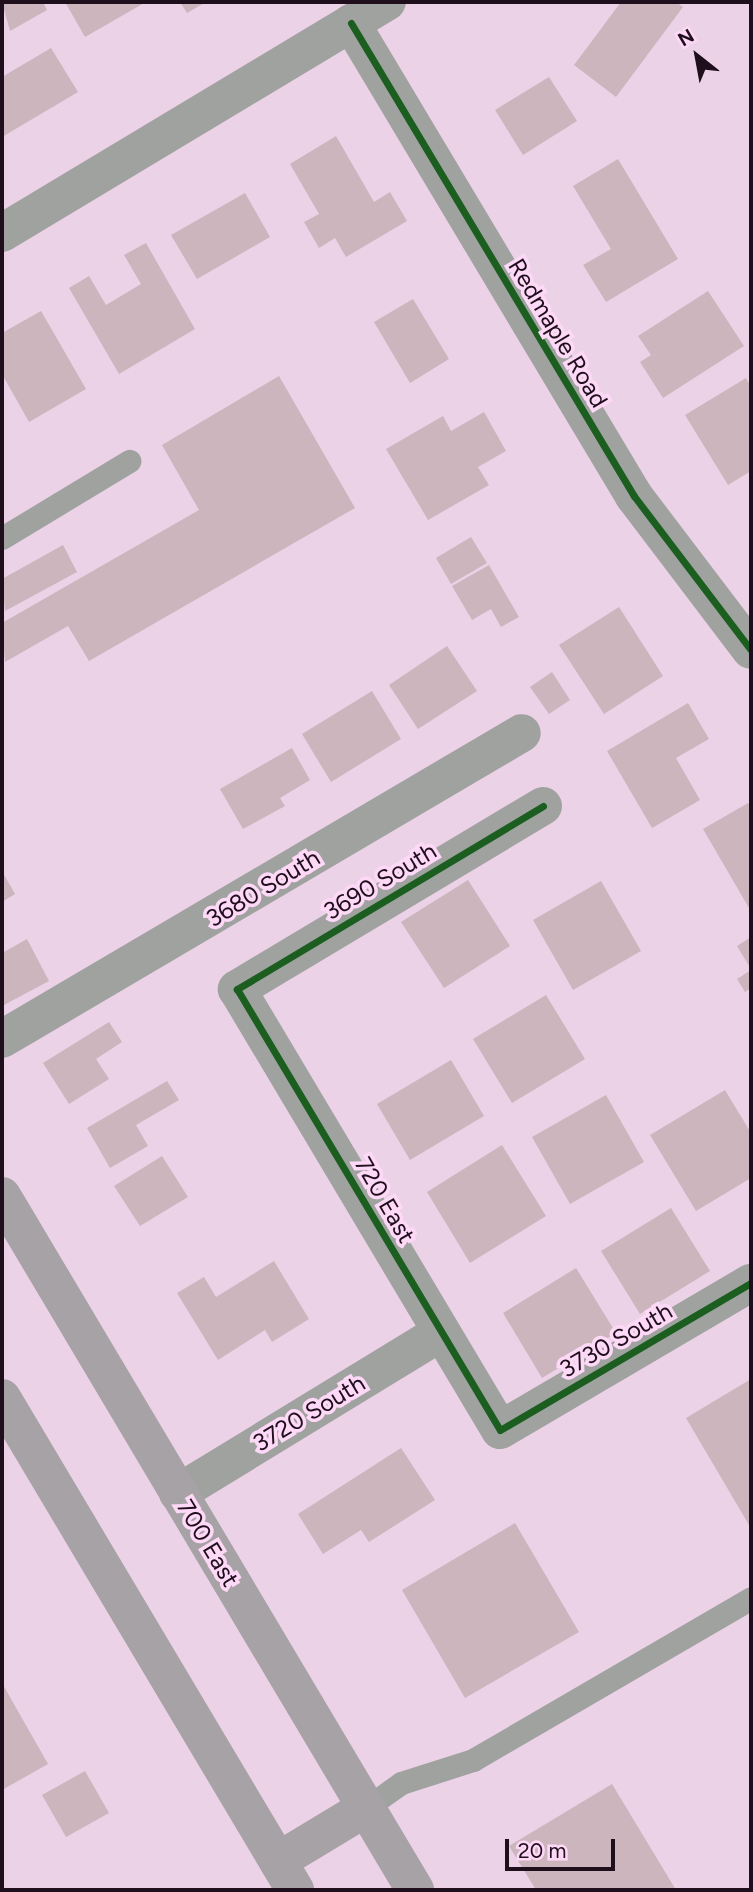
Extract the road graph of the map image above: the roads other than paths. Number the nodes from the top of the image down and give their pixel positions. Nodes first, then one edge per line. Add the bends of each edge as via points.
1 (387, 2) edge
2 (351, 23) junction
3 (2, 233) edge
4 (130, 461) dead end
5 (2, 538) edge
6 (751, 650) edge
7 (522, 733) dead end
8 (543, 806) dead end
9 (237, 989) joint
10 (2, 1039) edge
11 (2, 1196) edge
12 (751, 1283) edge
13 (440, 1333) junction
14 (2, 1398) edge
15 (500, 1430) joint
16 (178, 1493) junction
17 (751, 1598) edge
18 (366, 1808) junction
19 (286, 1876) edge
20 (415, 1890) edge

1 - 2 street
2 - 3 street
2 - 6 street, Redmaple Road via 634,496
4 - 5 lane
7 - 10 street, 3680 South
8 - 9 street, 3690 South
9 - 13 street, 720 East
11 - 16 main road, 700 East
12 - 15 street, 3730 South
13 - 15 street, 720 East
13 - 16 street, 3720 South
14 - 19 main road
16 - 18 main road, 700 East
17 - 18 lane via 474,1760 401,1783
18 - 19 main road
18 - 20 main road, 700 East

